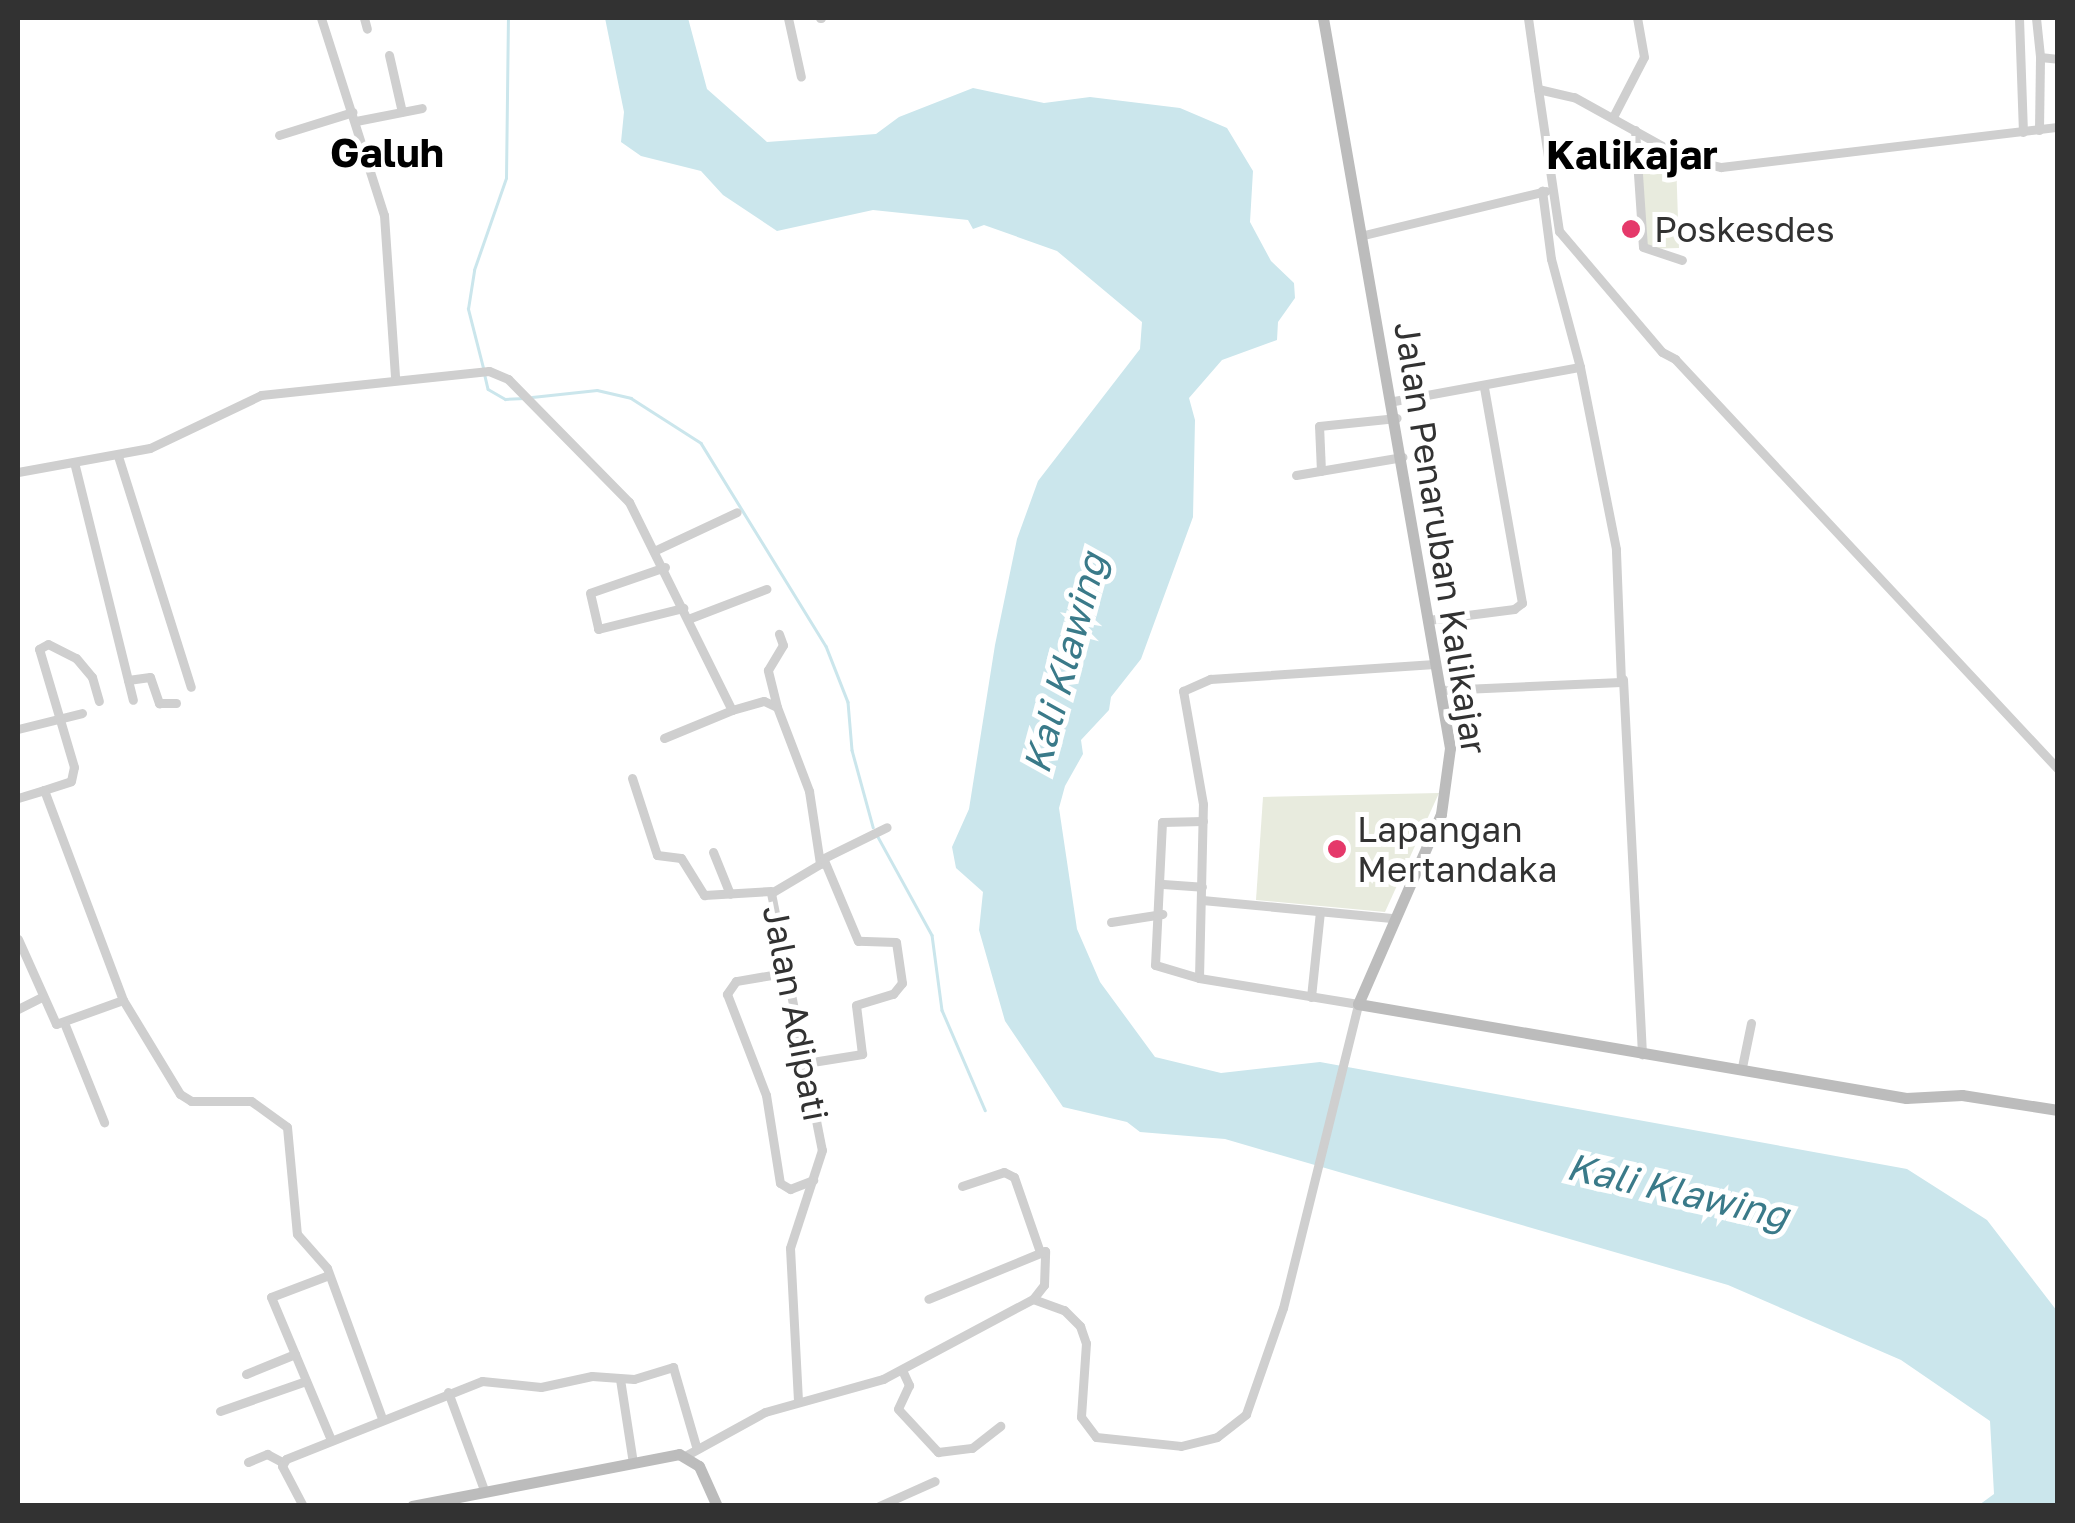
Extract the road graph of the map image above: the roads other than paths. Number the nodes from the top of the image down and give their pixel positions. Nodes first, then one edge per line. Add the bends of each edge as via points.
1 (322, 18) edge
2 (788, 18) edge
3 (1323, 18) edge
4 (1528, 18) edge
5 (1637, 18) edge
6 (2019, 18) edge
7 (2036, 18) edge
8 (389, 55) dead end
9 (2040, 57) junction
10 (2058, 59) edge
11 (800, 77) dead end
12 (1538, 89) junction
13 (422, 108) dead end
14 (402, 112) junction
15 (1614, 115) junction
16 (354, 117) junction
17 (2058, 128) edge
18 (1635, 130) junction
19 (2039, 130) junction
20 (2023, 132) junction
21 (280, 135) dead end
22 (1546, 191) junction
23 (1364, 235) junction
24 (1682, 260) dead end
25 (1580, 366) junction
26 (395, 377) junction
27 (1484, 387) junction
28 (1394, 401) junction
29 (1396, 418) junction
30 (118, 456) junction
31 (1402, 457) junction
32 (74, 462) junction
33 (1321, 471) junction
34 (18, 472) edge
35 (1296, 476) dead end
36 (736, 512) dead end
37 (656, 550) junction
38 (664, 567) junction
39 (766, 589) dead end
40 (682, 608) junction
41 (688, 620) junction
42 (1428, 620) junction
43 (779, 634) dead end
44 (1435, 664) junction
45 (1623, 678) junction
46 (128, 680) junction
47 (192, 687) dead end
48 (1440, 690) junction
49 (133, 700) dead end
50 (100, 701) dead end
51 (176, 703) dead end
52 (777, 707) junction
53 (732, 710) junction
54 (82, 713) dead end
55 (58, 722) junction
56 (18, 729) edge
57 (664, 738) dead end
58 (2058, 769) edge
59 (632, 778) dead end
60 (44, 790) junction
61 (18, 798) edge
62 (1203, 821) junction
63 (887, 828) dead end
64 (713, 852) dead end
65 (822, 859) junction
66 (1163, 884) junction
67 (1202, 887) junction
68 (771, 891) junction
69 (730, 894) junction
70 (1202, 900) junction
71 (1320, 911) junction
72 (1162, 914) junction
73 (1394, 918) junction
74 (1111, 922) dead end
75 (18, 940) edge
76 (790, 972) junction
77 (1198, 978) junction
78 (1310, 997) junction
79 (40, 998) junction
80 (123, 1000) junction
81 (1358, 1004) junction
82 (18, 1008) edge
83 (1750, 1023) dead end
84 (66, 1026) junction
85 (1642, 1055) junction
86 (806, 1063) junction
87 (1742, 1067) junction
88 (2058, 1110) edge
89 (104, 1122) dead end
90 (813, 1180) junction
91 (962, 1186) dead end
92 (1040, 1252) junction
93 (329, 1275) junction
94 (928, 1298) dead end
95 (1032, 1299) junction
96 (295, 1354) junction
97 (902, 1370) junction
98 (246, 1374) dead end
99 (620, 1379) junction
100 (306, 1381) junction
101 (448, 1392) junction
102 (798, 1402) junction
103 (220, 1411) dead end
104 (382, 1418) junction
105 (1000, 1426) dead end
106 (331, 1440) junction
107 (696, 1446) junction
108 (685, 1456) junction
109 (248, 1462) dead end
110 (282, 1462) junction
111 (632, 1463) junction
112 (935, 1482) dead end
113 (483, 1487) junction
114 (303, 1506) edge
115 (412, 1506) edge
116 (717, 1506) edge
117 (878, 1506) edge

1 - 16 street
2 - 11 street
3 - 23 street, Jalan Penaruban Kalikajar
4 - 12 street
5 - 15 street via 1644,57
6 - 20 street
7 - 9 street
8 - 14 street
9 - 10 street
9 - 19 street
12 - 15 street
12 - 22 street
13 - 14 street
14 - 16 street
15 - 18 street
16 - 21 street
16 - 26 street via 385,225
17 - 19 street
18 - 20 street via 1684,158 1734,168
18 - 24 street via 1644,250
19 - 20 street
22 - 23 street
22 - 25 street via 1551,258
22 - 58 street via 1559,230 1662,352 1676,358
23 - 28 street, Jalan Penaruban Kalikajar
25 - 27 street
25 - 45 street via 1614,532
26 - 30 street via 248,399 166,442
26 - 37 street via 499,373 605,474
27 - 28 street
27 - 42 street via 1522,602 1514,609
28 - 29 street, Jalan Penaruban Kalikajar
29 - 31 street, Jalan Penaruban Kalikajar
29 - 33 street via 1320,426
30 - 32 street
30 - 47 street
31 - 33 street
31 - 42 street, Jalan Penaruban Kalikajar
32 - 34 street
32 - 46 street
33 - 35 street
36 - 37 street
37 - 38 street
38 - 40 street
38 - 40 street via 590,593 598,630
39 - 41 street
40 - 41 street
41 - 53 street
42 - 44 street, Jalan Penaruban Kalikajar
43 - 52 street, Jalan Adipati via 784,644 768,670
44 - 48 street, Jalan Penaruban Kalikajar
44 - 62 street via 1186,686
45 - 48 street via 1613,686
45 - 85 street
46 - 49 street
46 - 51 street via 150,678 159,703
48 - 73 street, Jalan Penaruban Kalikajar via 1449,789
50 - 55 street via 76,658 44,645 37,660
52 - 53 street via 764,701
52 - 65 street, Jalan Adipati via 804,774
53 - 57 street
54 - 55 street
55 - 56 street
55 - 60 street via 74,776
59 - 69 street via 659,858 681,858 704,895
60 - 61 street
60 - 80 street
62 - 66 street via 1162,822
62 - 67 street
63 - 65 street
64 - 69 street
65 - 68 street, Jalan Adipati via 813,873
65 - 86 street via 858,941 896,942 902,983 893,994 856,1005 862,1054
66 - 67 street
66 - 72 street
67 - 70 street
68 - 69 street
68 - 76 street, Jalan Adipati
70 - 71 street
70 - 77 street
71 - 73 street
71 - 78 street
72 - 74 street
72 - 77 street via 1156,968
73 - 81 street, Jalan Penaruban Kalikajar
75 - 79 street
76 - 86 street, Jalan Adipati
76 - 90 street via 736,981 727,994 766,1095 780,1183 790,1189
77 - 78 street
78 - 81 street
79 - 82 street
79 - 84 street via 52,1022
80 - 84 street
80 - 93 street via 184,1099 240,1098 269,1109 287,1127 297,1234
81 - 85 street
81 - 95 street via 1266,1368 1246,1414 1217,1438 1181,1446 1096,1437 1081,1417 1086,1343 1080,1326 1064,1310
83 - 87 street
84 - 89 street
85 - 87 street
86 - 90 street, Jalan Adipati via 822,1150
87 - 88 street via 1906,1098 1962,1095
90 - 102 street, Jalan Adipati via 790,1248
91 - 92 street via 1004,1172 1014,1176
92 - 94 street
92 - 95 street via 1044,1285
93 - 96 street via 271,1295
93 - 104 street
95 - 97 street
96 - 98 street
96 - 100 street
97 - 102 street via 845,1393
97 - 105 street via 909,1386 898,1409 938,1452 972,1448
99 - 101 street via 592,1376 541,1387 482,1382
99 - 107 street via 675,1369
99 - 111 street
100 - 103 street
100 - 106 street
101 - 104 street
101 - 113 street
102 - 107 street
104 - 106 street
106 - 110 street
107 - 108 street
108 - 111 street
108 - 116 street via 699,1466
109 - 110 street via 267,1454
110 - 114 street
111 - 113 street
112 - 117 street
113 - 115 street

